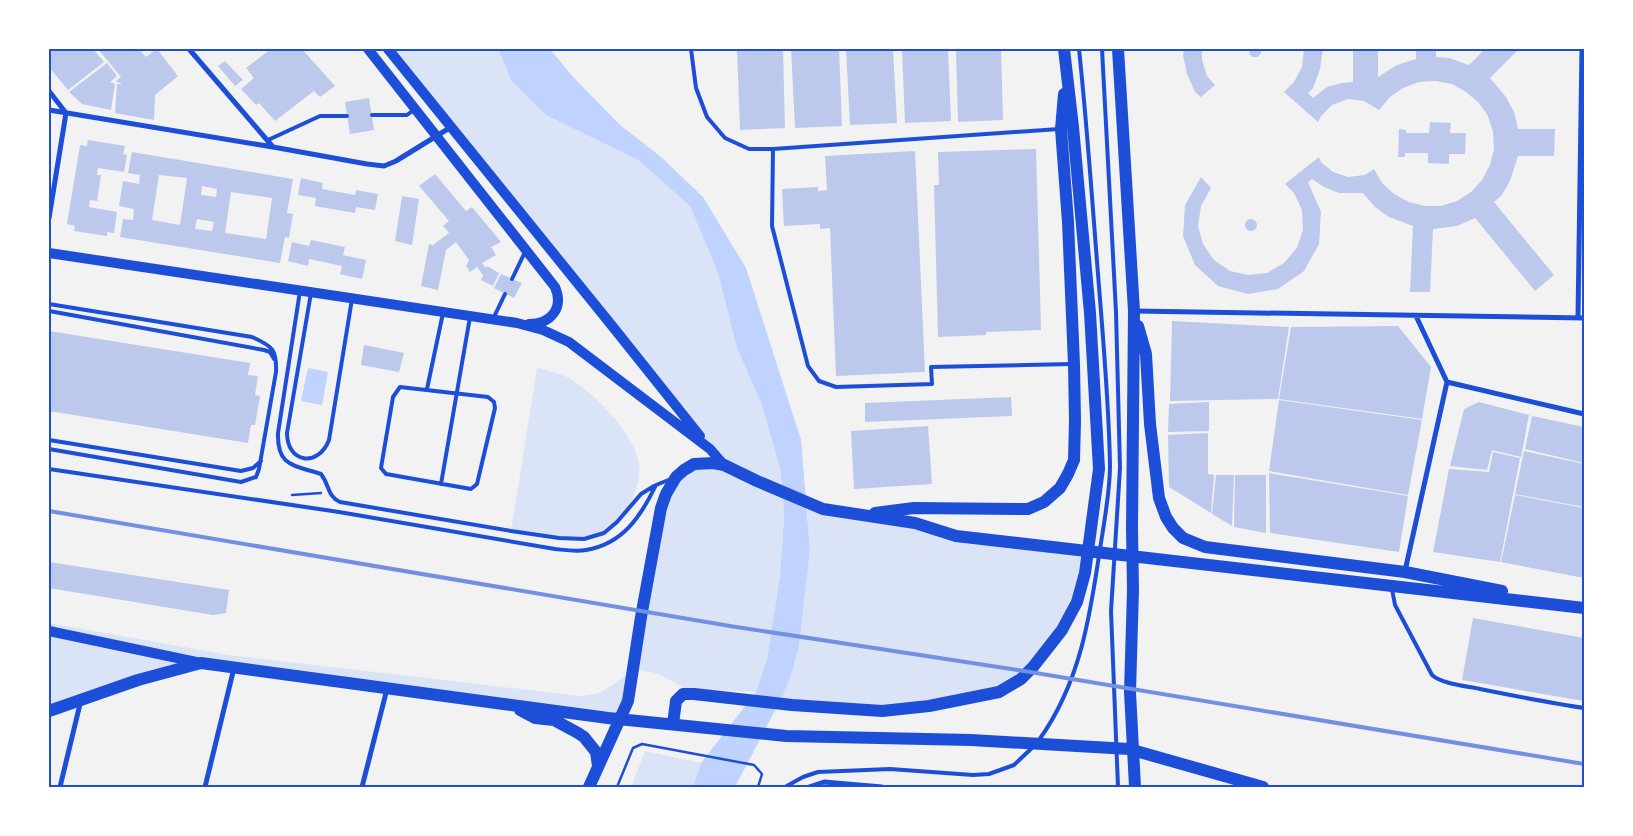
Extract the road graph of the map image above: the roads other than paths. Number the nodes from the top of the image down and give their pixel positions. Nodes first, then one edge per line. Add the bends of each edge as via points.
1 (189, 49) edge
2 (368, 49) edge
3 (388, 49) edge
4 (690, 49) edge
5 (1079, 49) edge
6 (1102, 49) edge
7 (1118, 49) edge
8 (1582, 49) edge
9 (1065, 55) edge
10 (1583, 89) edge
11 (49, 91) edge
12 (415, 109) junction
13 (49, 110) edge
14 (66, 113) junction
15 (372, 115) dead end
16 (347, 116) dead end
17 (451, 127) junction
18 (1061, 129) junction
19 (437, 137) junction
20 (268, 140) junction
21 (273, 147) junction
22 (773, 149) junction
23 (49, 218) edge
24 (525, 252) junction
25 (49, 253) edge
26 (1581, 269) edge
27 (512, 279) dead end
28 (300, 291) junction
29 (311, 293) junction
30 (505, 294) dead end
31 (352, 299) junction
32 (49, 304) edge
33 (49, 311) edge
34 (1134, 312) junction
35 (443, 313) junction
36 (1416, 316) junction
37 (470, 317) junction
38 (1578, 318) junction
39 (1584, 318) edge
40 (492, 320) junction
41 (517, 323) junction
42 (276, 362) junction
43 (1074, 364) junction
44 (1447, 382) junction
45 (428, 389) junction
46 (457, 393) junction
47 (1584, 414) edge
48 (49, 440) edge
49 (49, 449) edge
50 (710, 449) junction
51 (261, 461) junction
52 (724, 465) junction
53 (49, 470) edge
54 (676, 477) junction
55 (441, 484) junction
56 (656, 485) junction
57 (860, 516) junction
58 (1405, 572) junction
59 (1391, 586) junction
60 (1584, 608) edge
61 (49, 631) edge
62 (201, 663) junction
63 (234, 667) junction
64 (387, 689) junction
65 (82, 699) junction
66 (511, 706) junction
67 (1584, 708) edge
68 (49, 711) edge
69 (621, 719) junction
70 (677, 724) junction
71 (598, 766) junction
72 (60, 787) edge
73 (205, 787) edge
74 (362, 787) edge
75 (589, 787) edge
76 (785, 787) edge
77 (809, 787) edge
78 (882, 787) edge
79 (1118, 787) edge
80 (1135, 787) edge
81 (1264, 787) edge

1 - 20 street
2 - 12 main road
3 - 17 main road
4 - 22 lane via 696,88 707,117 725,138 749,149
5 - 76 lane via 1100,293 1110,468 1091,609 1072,675 1049,726 1033,748 1014,765 989,774 974,775 890,769 818,772
6 - 79 lane via 1116,312 1120,468 1111,611
7 - 34 main road
8 - 10 street
9 - 18 main road
9 - 70 main road via 1090,313 1099,469 1085,573 1077,602 1062,630 1033,668 999,692 882,711 683,694 676,701
10 - 26 street
11 - 14 street
12 - 15 lane via 407,115
12 - 19 main road
13 - 14 street
14 - 21 street
14 - 23 street
16 - 20 lane via 320,116
17 - 19 street
17 - 50 main road
18 - 22 lane
18 - 43 main road
19 - 21 street via 384,166
19 - 24 main road
20 - 21 street
22 - 43 lane via 772,226 808,366 819,381 836,387 932,384 931,366
24 - 27 lane
24 - 41 main road via 555,288 558,298 553,314 547,320 540,324
25 - 28 main road
26 - 38 street
28 - 29 main road
28 - 56 lane via 277,447 285,461 294,467 321,474 330,495 340,502 530,534 584,539 604,532 642,494
29 - 31 main road
29 - 31 lane via 287,433 287,442 299,457 318,456 329,440
30 - 40 lane
31 - 35 main road
32 - 42 lane via 252,337 274,350
33 - 42 lane via 264,350 270,352
34 - 36 street
34 - 58 main road via 1146,354 1159,498 1173,528 1184,538 1205,547
34 - 80 main road via 1130,692
35 - 37 main road
35 - 45 lane
36 - 38 street
36 - 44 street
37 - 40 main road
37 - 46 lane
38 - 39 street
40 - 41 main road
41 - 50 main road via 569,342
42 - 51 lane
43 - 57 main road via 1074,460 1060,488 1044,502 1028,509 914,508
44 - 47 street
44 - 58 street
45 - 46 lane
45 - 55 lane via 400,387 395,392 381,468 386,474
46 - 55 lane
46 - 55 lane via 488,397 495,408 477,484 471,489
48 - 51 lane via 241,471 253,468
49 - 51 lane via 241,482 256,477
50 - 52 main road
52 - 54 main road via 694,464
52 - 57 main road via 823,509
53 - 56 lane via 339,512 555,550 585,550 611,543 626,532
54 - 56 lane
54 - 69 main road via 661,508 628,701
57 - 59 main road via 914,523 956,536 1000,542
58 - 60 main road
59 - 60 main road
59 - 67 lane via 1395,605 1435,678
61 - 62 main road
62 - 63 main road
62 - 65 main road
63 - 64 main road
63 - 73 street
64 - 66 main road
64 - 74 street
65 - 68 main road
65 - 72 street
66 - 69 main road
66 - 71 main road via 535,718 554,720 584,737 596,752
69 - 70 main road
69 - 71 main road
70 - 81 main road via 786,736 971,740 1129,749
71 - 75 main road
77 - 78 street via 824,782

